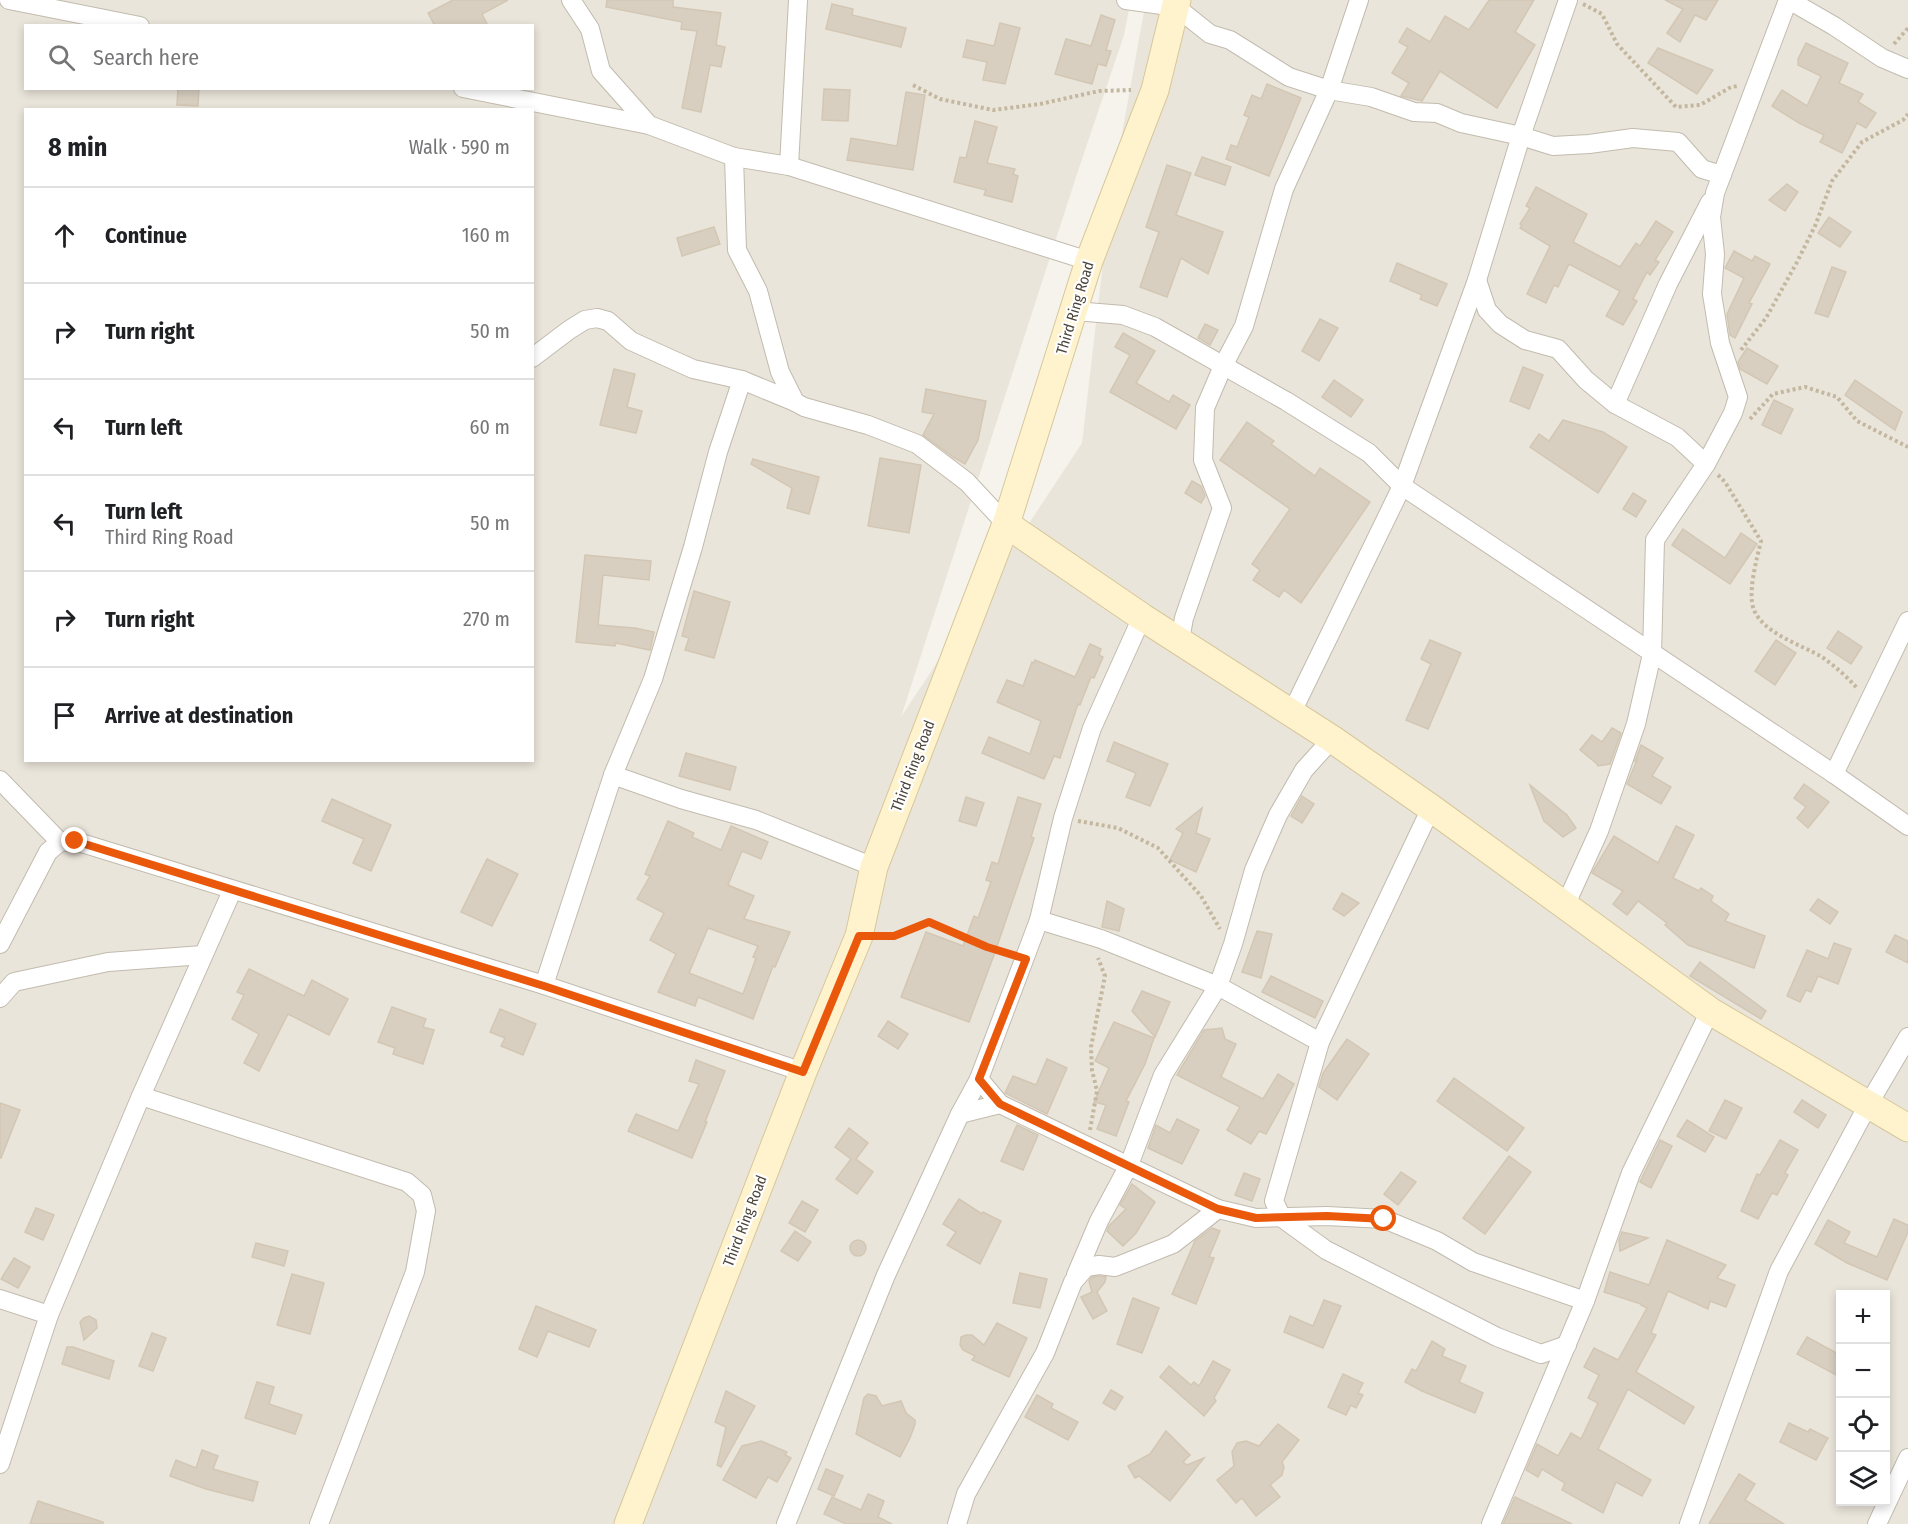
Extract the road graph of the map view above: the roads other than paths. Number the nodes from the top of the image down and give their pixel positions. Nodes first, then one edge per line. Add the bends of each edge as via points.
1 (9, 0) edge
2 (571, 0) edge
3 (585, 0) edge
4 (798, 0) edge
5 (1126, 0) edge
6 (1359, 0) edge
7 (1568, 0) edge
8 (1789, 0) edge
9 (1177, 4) edge
10 (130, 24) edge
11 (590, 29) junction
12 (1908, 69) edge
13 (474, 90) edge
14 (1329, 90) junction
15 (649, 125) junction
16 (1521, 136) junction
17 (734, 158) junction
18 (789, 166) junction
19 (1722, 174) junction
20 (1715, 193) junction
21 (1089, 261) junction
22 (1477, 280) junction
23 (1075, 311) junction
24 (534, 356) edge
25 (1223, 366) junction
26 (742, 380) junction
27 (795, 402) junction
28 (1616, 404) junction
29 (1706, 464) junction
30 (1402, 486) junction
31 (1006, 524) junction
32 (1142, 617) junction
33 (1908, 621) edge
34 (1180, 640) junction
35 (1652, 654) junction
36 (1292, 712) junction
37 (1332, 739) junction
38 (1834, 774) junction
39 (613, 775) junction
40 (0, 780) edge
41 (1431, 808) junction
42 (1908, 826) edge
43 (60, 842) junction
44 (874, 867) junction
45 (232, 891) junction
46 (1565, 906) junction
47 (1039, 920) junction
48 (0, 944) edge
49 (203, 955) junction
50 (544, 986) junction
51 (1218, 986) junction
52 (0, 998) edge
53 (1710, 1011) junction
54 (1908, 1037) edge
55 (1320, 1042) junction
56 (803, 1072) junction
57 (979, 1079) junction
58 (141, 1096) junction
59 (1000, 1104) junction
60 (1868, 1105) junction
61 (960, 1114) junction
62 (1908, 1128) edge
63 (1129, 1165) junction
64 (1218, 1209) junction
65 (1282, 1218) junction
66 (1073, 1282) junction
67 (0, 1299) edge
68 (1585, 1301) junction
69 (49, 1315) junction
70 (1567, 1345) junction
71 (1908, 1458) edge
72 (0, 1464) edge
73 (319, 1524) edge
74 (628, 1524) edge
75 (786, 1524) edge
76 (957, 1524) edge
77 (1491, 1524) edge
78 (1689, 1524) edge
79 (1877, 1524) edge

1 - 10 street
2 - 11 street
3 - 11 street
4 - 18 street
5 - 9 street
6 - 14 street
7 - 16 street
8 - 12 street via 1882,58
8 - 19 street
9 - 14 street via 1210,34 1230,40 1289,76
9 - 21 street, Third Ring Road via 1155,90
11 - 15 street via 601,71
13 - 15 street
14 - 16 street
14 - 25 street via 1284,189 1244,326
15 - 17 street
16 - 19 street via 1553,146 1633,138 1678,142 1702,169
16 - 22 street
17 - 18 street
17 - 27 street via 737,250 758,291 780,372
18 - 21 street
19 - 20 street
20 - 28 street via 1668,284
20 - 29 street via 1711,217 1715,254 1712,294 1720,343 1738,397
21 - 23 street, Third Ring Road
22 - 28 street via 1487,310 1500,324 1525,340 1558,349 1586,380
22 - 30 street
23 - 25 street via 1124,315 1155,327
23 - 31 street, Third Ring Road
24 - 26 street via 585,320 597,318 608,321 631,341 693,369
25 - 30 street via 1286,400 1369,453
25 - 34 street via 1206,408 1203,460 1222,508
26 - 27 street
26 - 39 street via 653,679
27 - 31 street via 917,444 967,482
28 - 29 street via 1677,437
29 - 35 street via 1655,540
30 - 35 street
30 - 36 street
31 - 32 street
31 - 44 street, Third Ring Road
32 - 34 street
32 - 47 street via 1092,728 1063,818
33 - 38 street
34 - 36 street
35 - 38 street
35 - 46 street via 1629,746 1599,831
36 - 37 street
37 - 41 street
37 - 51 street via 1304,770 1278,815 1254,870
38 - 42 street
39 - 44 street via 756,820
39 - 50 street
40 - 43 street
41 - 46 street
41 - 55 street
43 - 45 street via 75,841
43 - 48 street via 48,852
44 - 56 street, Third Ring Road via 859,936
45 - 49 street
45 - 50 street
46 - 53 street
47 - 51 street via 1101,939
47 - 57 street
49 - 52 street via 108,962 14,982
49 - 58 street
50 - 56 street
51 - 55 street
51 - 63 street via 1163,1075
53 - 60 street
53 - 68 street via 1631,1173
54 - 60 street
55 - 65 street via 1274,1201
56 - 74 street, Third Ring Road
57 - 59 street
57 - 61 street
58 - 69 street
58 - 73 street via 408,1182 422,1195 426,1211 415,1272
59 - 61 street
59 - 63 street
60 - 62 street
60 - 78 street via 1779,1271
61 - 75 street via 886,1275
63 - 64 street
63 - 66 street
64 - 65 street via 1256,1218
64 - 66 street via 1173,1244 1115,1267 1086,1267
65 - 68 street via 1384,1219 1484,1266
65 - 70 street via 1326,1250 1497,1337 1541,1354
66 - 76 street via 1045,1353 966,1494
67 - 69 street
68 - 70 street
69 - 72 street
70 - 77 street
71 - 79 street

